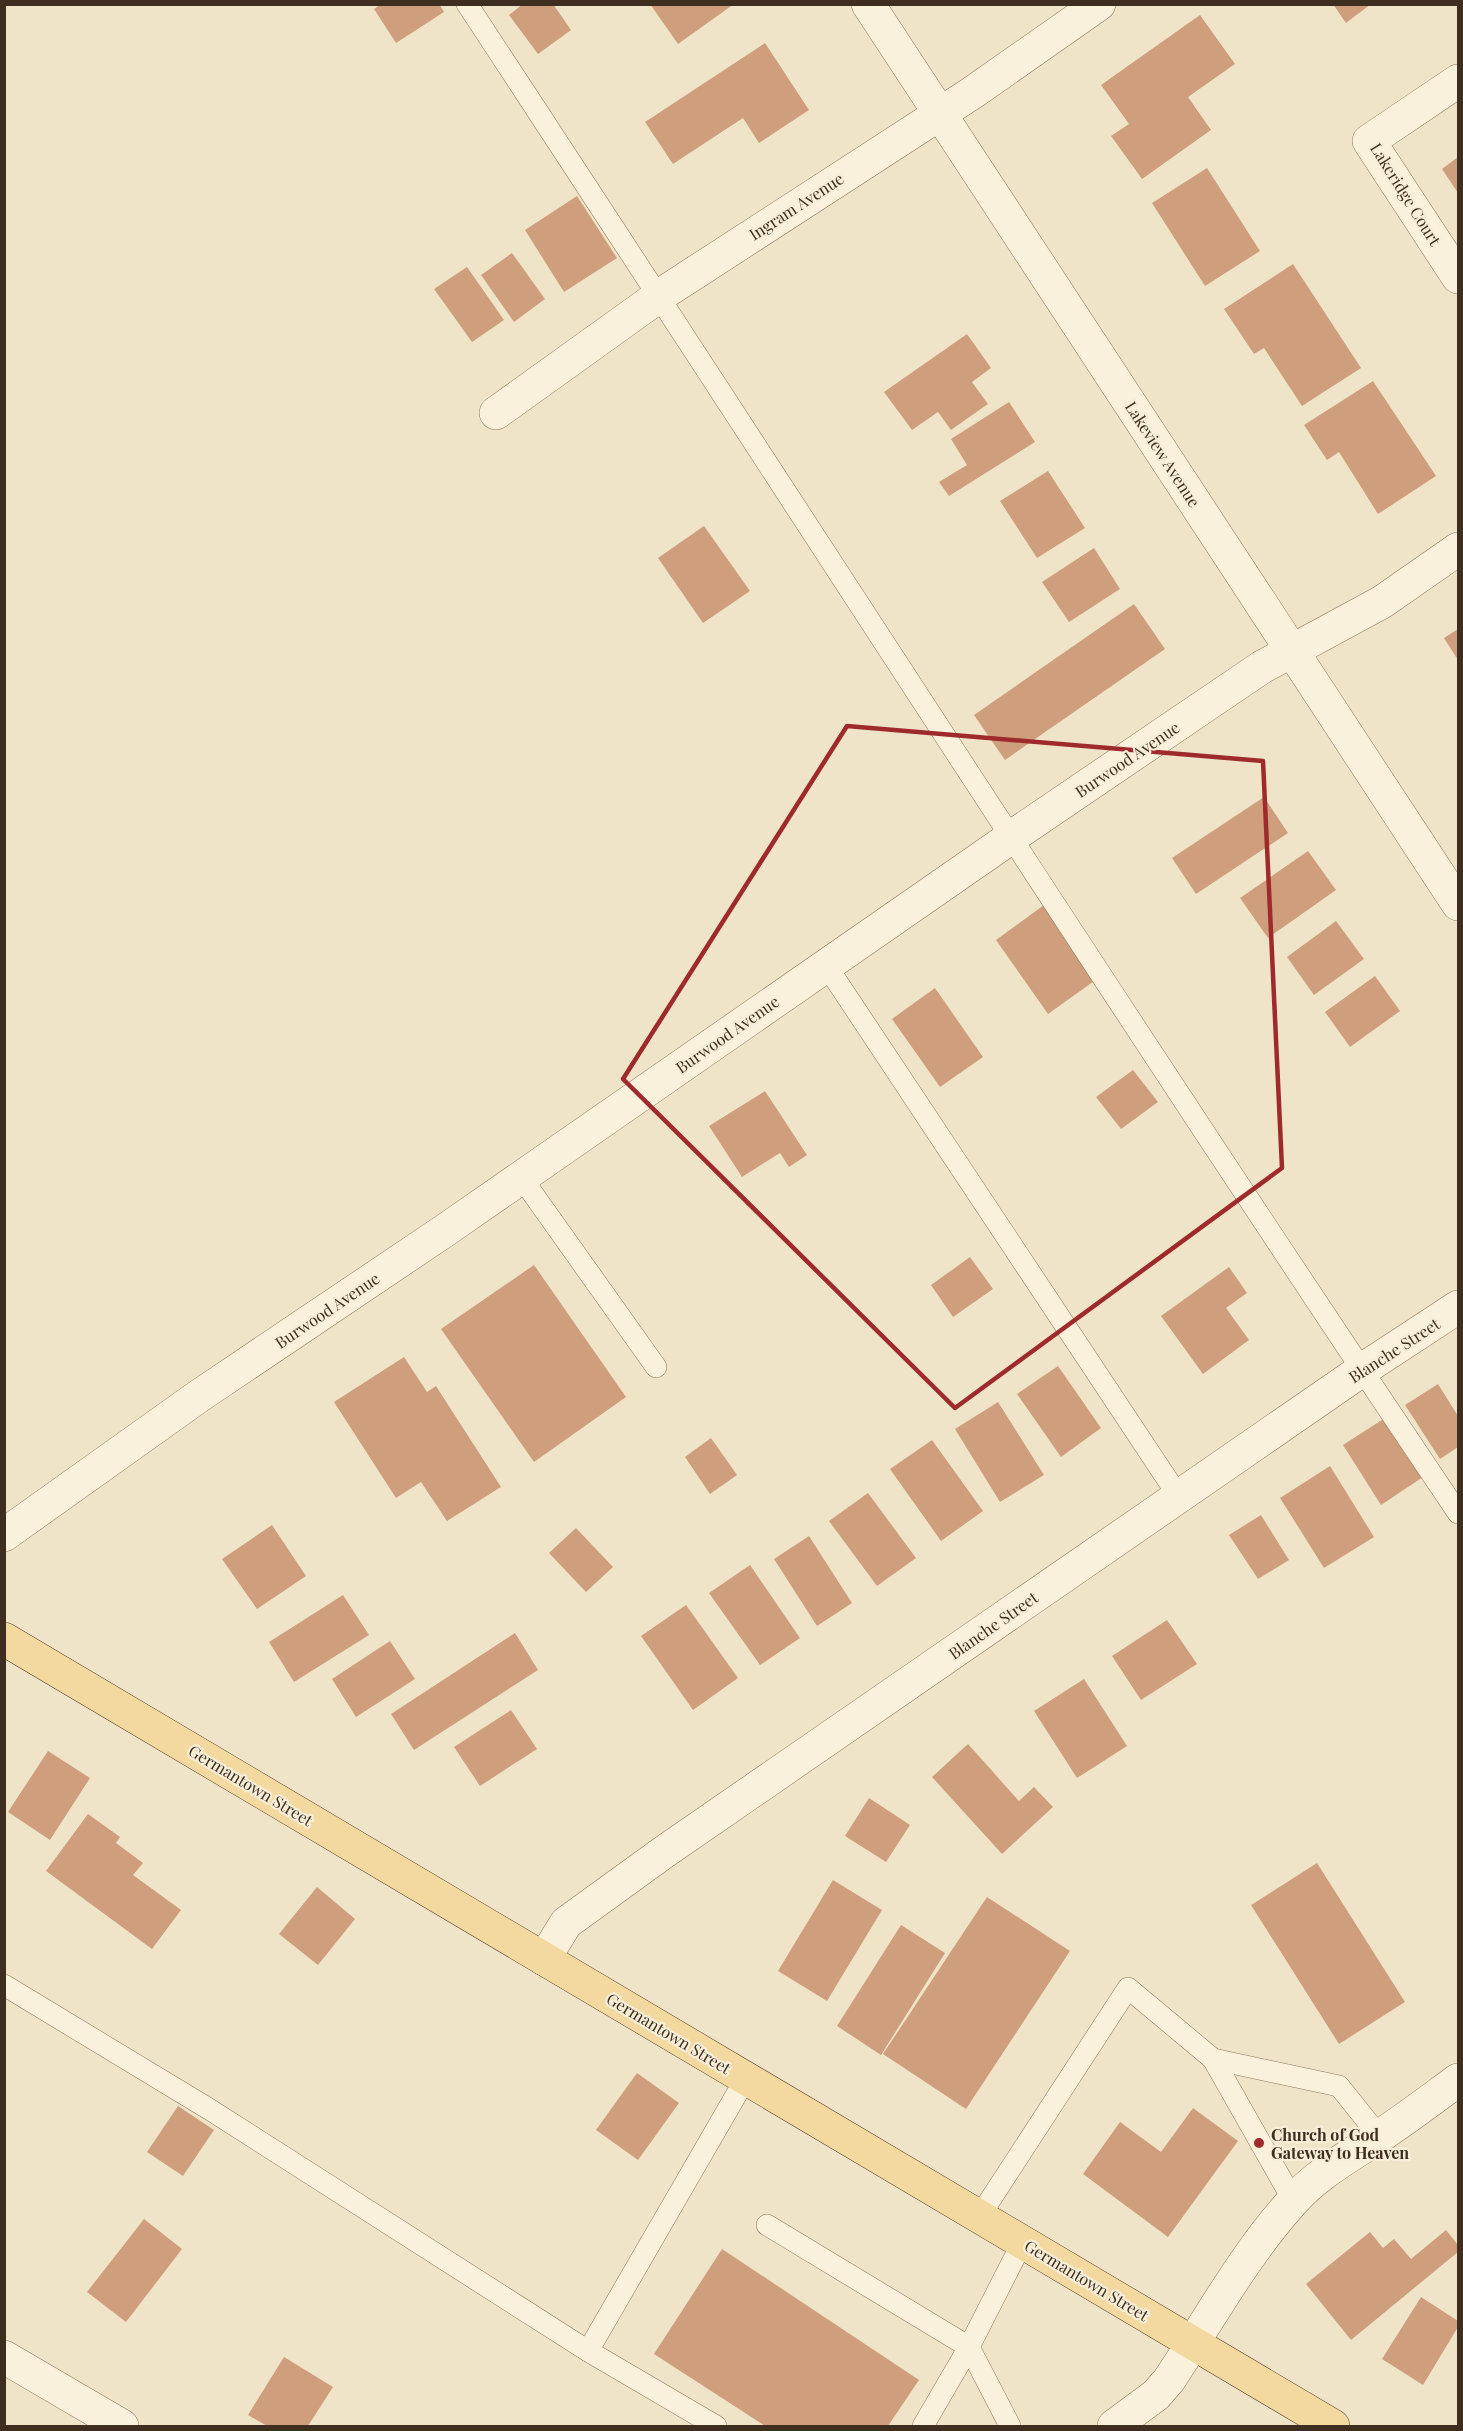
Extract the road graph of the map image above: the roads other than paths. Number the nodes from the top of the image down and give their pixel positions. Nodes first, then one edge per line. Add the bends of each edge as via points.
1 (466, 4) edge
2 (868, 4) edge
3 (1099, 4) edge
4 (1458, 81) edge
5 (939, 113) junction
6 (1458, 277) edge
7 (658, 296) junction
8 (496, 413) dead end
9 (1458, 549) edge
10 (1292, 650) junction
11 (1010, 838) junction
12 (1458, 904) edge
13 (826, 965) junction
14 (521, 1177) junction
15 (1458, 1307) edge
16 (656, 1367) dead end
17 (1362, 1370) junction
18 (1179, 1497) junction
19 (1458, 1513) edge
20 (4, 1535) edge
21 (4, 1640) edge
22 (544, 1959) junction
23 (4, 1985) edge
24 (1213, 2059) junction
25 (746, 2078) junction
26 (1458, 2080) edge
27 (1379, 2136) junction
28 (1293, 2200) junction
29 (979, 2217) junction
30 (767, 2225) dead end
31 (1023, 2241) junction
32 (1193, 2344) junction
33 (969, 2347) junction
34 (588, 2351) junction
35 (4, 2357) edge
36 (123, 2427) edge
37 (716, 2427) edge
38 (922, 2427) edge
39 (1010, 2427) edge
40 (1114, 2427) edge
41 (1333, 2427) edge

1 - 7 lane
2 - 5 street, Lakeview Avenue
3 - 5 street, Ingram Avenue
4 - 6 street, Lakeridge Court via 1369,141
5 - 7 street, Ingram Avenue
5 - 10 street, Lakeview Avenue
7 - 8 street, Ingram Avenue
7 - 11 lane
9 - 10 street, Burwood Avenue via 1382,602
10 - 11 street, Burwood Avenue
10 - 12 street, Lakeview Avenue
11 - 13 street, Burwood Avenue
11 - 17 lane
13 - 14 street, Burwood Avenue
13 - 18 lane
14 - 16 lane
14 - 20 street, Burwood Avenue via 199,1396
15 - 17 street, Blanche Street
17 - 18 street, Blanche Street
17 - 19 lane
18 - 22 street, Blanche Street via 592,1903 566,1923
21 - 22 main road, Germantown Street
22 - 25 main road, Germantown Street
23 - 34 lane via 209,2109
24 - 27 lane via 1339,2086
24 - 28 lane
24 - 29 lane via 1128,1988
25 - 29 main road, Germantown Street
25 - 34 lane
26 - 27 street
27 - 28 street via 1339,2161
28 - 32 street via 1239,2270
29 - 31 main road, Germantown Street
30 - 33 lane
31 - 32 main road, Germantown Street
31 - 33 lane
32 - 40 street via 1156,2395
32 - 41 main road, Germantown Street
33 - 38 lane
33 - 39 lane
34 - 37 lane
35 - 36 street

